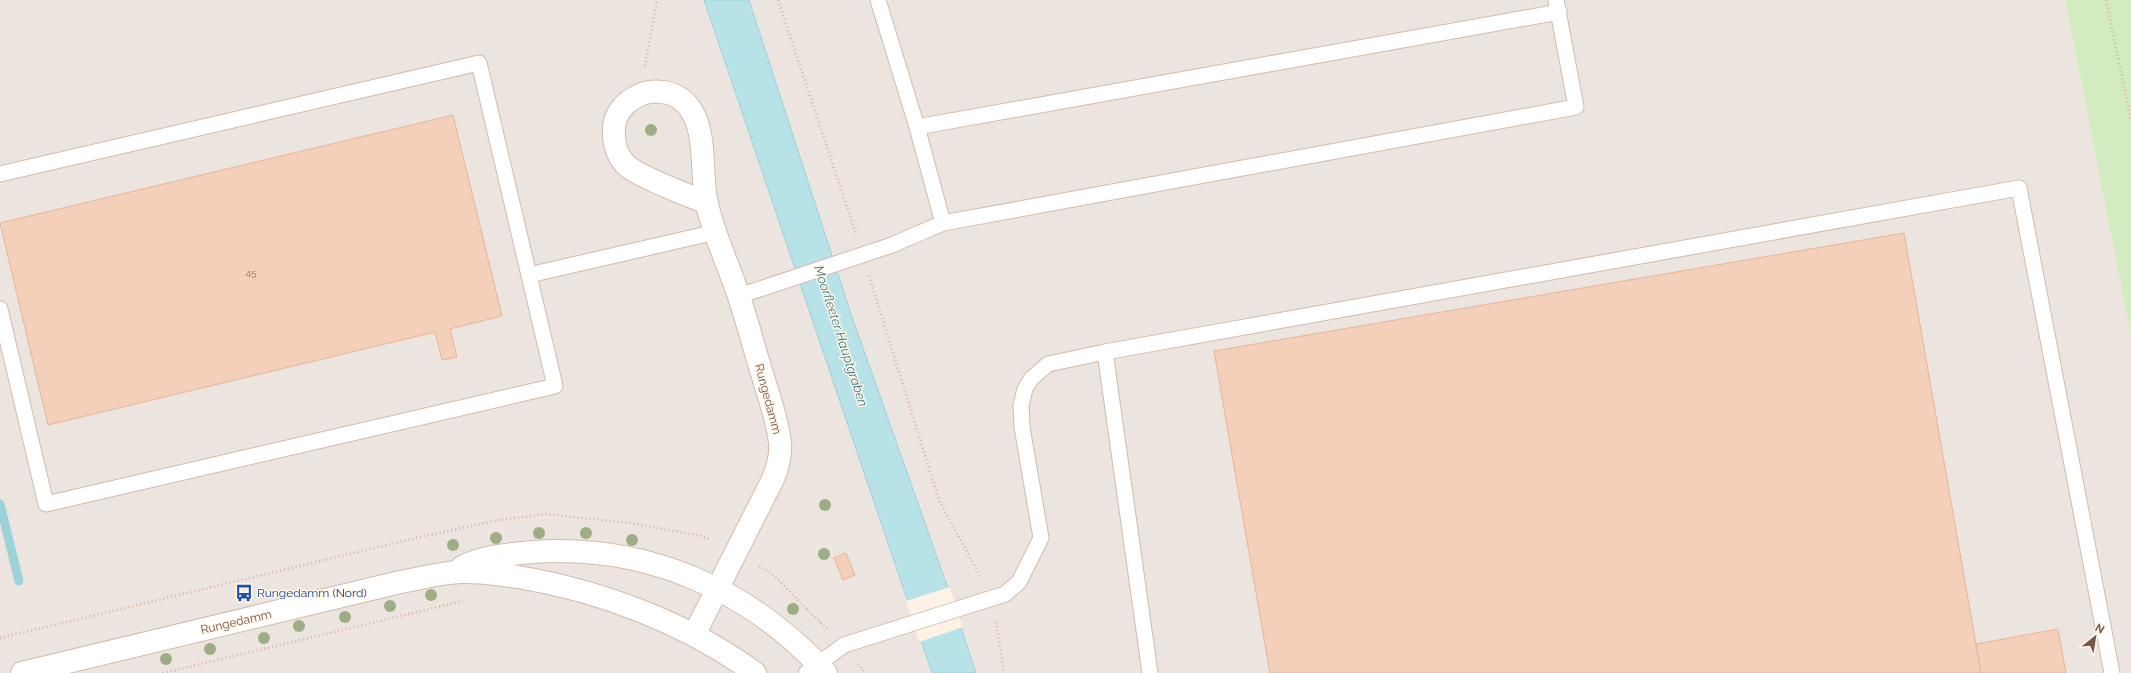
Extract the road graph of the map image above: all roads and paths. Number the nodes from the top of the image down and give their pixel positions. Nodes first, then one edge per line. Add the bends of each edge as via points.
1 (657, 0) edge
2 (778, 0) edge
3 (878, 0) edge
4 (2106, 0) edge
5 (1558, 6) edge
6 (640, 94) junction
7 (2131, 120) edge
8 (917, 127) junction
9 (0, 174) edge
10 (707, 203) junction
11 (943, 223) junction
12 (716, 232) junction
13 (859, 256) junction
14 (529, 275) junction
15 (739, 296) junction
16 (0, 309) edge
17 (1105, 352) junction
18 (450, 572) junction
19 (718, 589) junction
20 (992, 598) junction
21 (465, 600) dead end
22 (694, 635) junction
23 (816, 670) edge
24 (22, 673) edge
25 (163, 673) edge
26 (755, 673) edge
27 (1004, 673) edge
28 (1150, 673) edge
29 (2112, 673) edge

1 - 6 path
2 - 13 path
3 - 8 lane
4 - 7 path
5 - 8 lane
5 - 11 lane via 1576,108
6 - 10 street, Rungedamm via 651,91 663,92 676,96 689,107 697,122
6 - 10 street via 629,101 615,121 615,146 626,164 648,178
8 - 11 lane
9 - 14 lane via 480,63
10 - 12 street, Rungedamm
11 - 13 lane
12 - 14 lane
12 - 15 street, Rungedamm
13 - 15 lane
13 - 20 path via 939,500
14 - 16 lane via 555,386 46,504
15 - 19 street, Rungedamm via 769,398 780,443 780,463
17 - 20 lane via 1048,364 1031,378 1025,389 1021,404 1022,427 1041,538 1019,582 1005,594
17 - 28 lane
17 - 29 lane via 2019,188
18 - 19 street, Rungedamm via 498,556 551,551 600,554 657,564 688,574
18 - 22 street, Rungedamm via 506,575 552,584 661,619
18 - 24 street, Rungedamm
19 - 22 street, Rungedamm
19 - 23 street, Rungedamm via 759,614
20 - 23 lane via 844,646
20 - 27 path
21 - 25 path
22 - 26 street, Rungedamm

